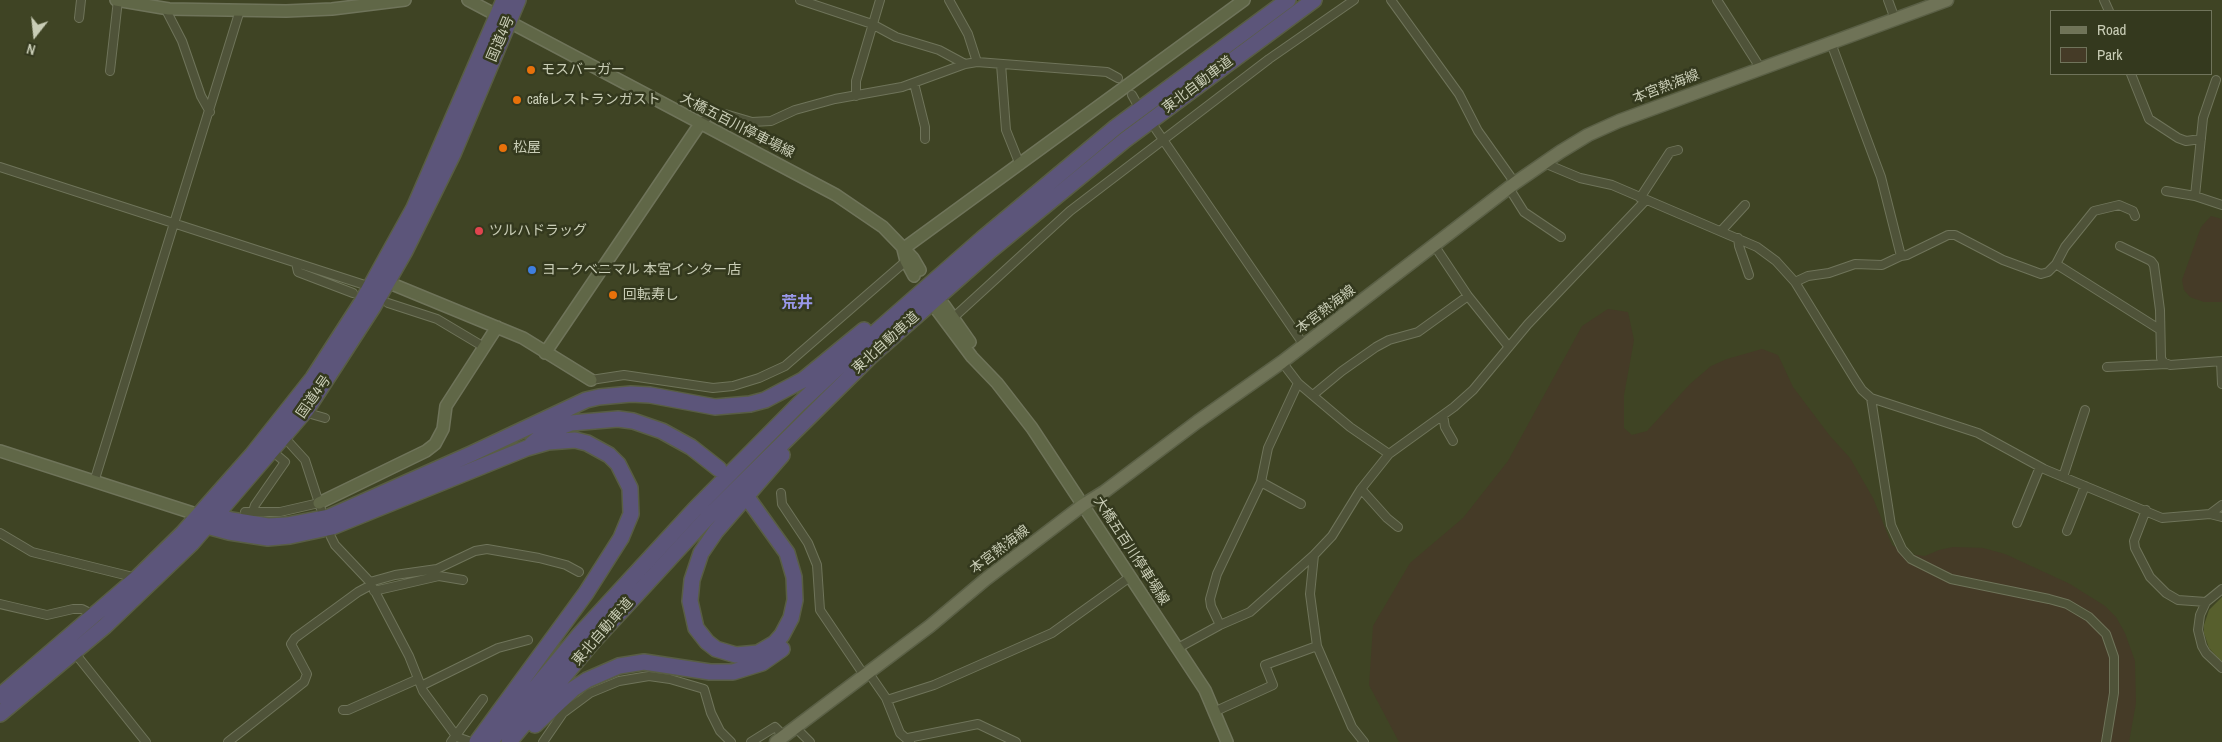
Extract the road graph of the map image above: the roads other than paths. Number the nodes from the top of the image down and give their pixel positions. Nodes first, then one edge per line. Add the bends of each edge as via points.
1 (81, 0) edge
2 (117, 0) edge
3 (405, 0) edge
4 (470, 0) edge
5 (504, 0) edge
6 (518, 0) edge
7 (800, 0) edge
8 (880, 0) edge
9 (949, 0) edge
10 (1244, 0) edge
11 (1288, 0) edge
12 (1314, 0) edge
13 (1354, 0) edge
14 (1391, 0) edge
15 (1717, 0) edge
16 (1888, 0) edge
17 (1947, 0) edge
18 (165, 8) junction
19 (240, 10) junction
20 (80, 18) dead end
21 (503, 19) junction
22 (1895, 19) junction
23 (872, 24) junction
24 (1831, 44) junction
25 (977, 62) junction
26 (965, 64) junction
27 (1001, 64) junction
28 (1761, 69) junction
29 (110, 71) dead end
30 (2131, 75) edge
31 (1118, 78) dead end
32 (2216, 80) dead end
33 (914, 83) junction
34 (856, 96) junction
35 (210, 112) junction
36 (700, 124) junction
37 (1155, 128) dead end
38 (925, 139) dead end
39 (2201, 139) junction
40 (1164, 141) junction
41 (1678, 150) dead end
42 (1544, 163) junction
43 (1020, 166) junction
44 (0, 168) edge
45 (1512, 186) junction
46 (2166, 191) dead end
47 (2195, 196) junction
48 (1642, 199) junction
49 (1744, 205) dead end
50 (2222, 205) edge
51 (2135, 216) dead end
52 (176, 224) junction
53 (1721, 230) junction
54 (1561, 237) dead end
55 (1738, 238) junction
56 (982, 239) junction
57 (1434, 245) junction
58 (2120, 246) dead end
59 (903, 249) junction
60 (1901, 256) junction
61 (906, 261) junction
62 (296, 263) junction
63 (2056, 264) junction
64 (1749, 275) dead end
65 (387, 282) junction
66 (1796, 282) junction
67 (371, 287) junction
68 (353, 293) dead end
69 (1468, 296) junction
70 (388, 303) dead end
71 (953, 318) junction
72 (497, 327) junction
73 (2159, 329) junction
74 (1304, 345) junction
75 (484, 346) junction
76 (1510, 346) junction
77 (545, 353) junction
78 (870, 357) junction
79 (2221, 361) edge
80 (1282, 362) junction
81 (2167, 364) junction
82 (2107, 367) dead end
83 (591, 380) joint
84 (997, 383) junction
85 (1298, 384) junction
86 (2222, 384) edge
87 (1313, 395) junction
88 (1871, 398) junction
89 (2085, 410) dead end
90 (563, 411) junction
91 (304, 412) junction
92 (1443, 415) junction
93 (325, 418) dead end
94 (284, 437) junction
95 (1453, 441) dead end
96 (527, 448) junction
97 (272, 451) junction
98 (0, 452) edge
99 (1389, 454) junction
100 (2040, 467) junction
101 (2063, 477) junction
102 (94, 482) junction
103 (1261, 482) junction
104 (2085, 486) junction
105 (1361, 490) junction
106 (781, 493) dead end
107 (1301, 504) dead end
108 (1083, 505) junction
109 (2222, 505) edge
110 (320, 506) junction
111 (2146, 510) junction
112 (2210, 514) junction
113 (2222, 517) edge
114 (208, 519) junction
115 (2017, 523) dead end
116 (1398, 527) dead end
117 (2067, 531) dead end
118 (0, 533) edge
119 (331, 537) dead end
120 (1314, 556) junction
121 (579, 572) dead end
122 (1130, 577) junction
123 (137, 578) junction
124 (463, 580) dead end
125 (372, 586) junction
126 (2222, 589) edge
127 (2206, 602) junction
128 (0, 604) edge
129 (94, 616) junction
130 (1220, 625) junction
131 (528, 640) dead end
132 (1317, 646) junction
133 (1178, 648) junction
134 (74, 652) junction
135 (2222, 668) edge
136 (866, 674) junction
137 (420, 682) junction
138 (0, 696) edge
139 (483, 700) dead end
140 (887, 700) junction
141 (343, 710) dead end
142 (1216, 711) junction
143 (0, 714) edge
144 (796, 728) junction
145 (454, 739) edge
146 (780, 739) edge
147 (909, 740) edge
148 (146, 742) edge
149 (228, 742) edge
150 (473, 742) edge
151 (490, 742) edge
152 (509, 742) edge
153 (520, 742) edge
154 (543, 742) edge
155 (731, 742) edge
156 (751, 742) edge
157 (810, 742) edge
158 (1016, 742) edge
159 (1228, 742) edge
160 (1364, 742) edge
161 (2106, 742) edge

1 - 20 street
2 - 18 main road
2 - 29 street
3 - 19 main road via 332,9
4 - 21 main road, 大橋五百川停車場線
5 - 21 highway, 国道4号
6 - 21 highway, 国道4号
7 - 23 street
8 - 23 street
9 - 25 street via 968,34
10 - 43 main road
11 - 56 highway, 東北自動車道 via 1116,127
12 - 78 highway, 東北自動車道 via 1110,152 991,250
13 - 40 street via 1269,59
14 - 45 street via 1459,94
15 - 28 street
16 - 22 street
17 - 22 main road, 本宮熱海線
18 - 19 main road
18 - 35 street via 182,40 201,96
19 - 35 street
21 - 36 main road, 大橋五百川停車場線
21 - 65 highway, 国道4号 via 453,154
21 - 67 highway, 国道4号 via 414,208
22 - 24 main road, 本宮熱海線
23 - 26 street via 896,38 939,50
23 - 34 street via 856,81
24 - 28 main road, 本宮熱海線
24 - 60 street via 1881,177
25 - 26 street
25 - 27 street
26 - 33 street
27 - 31 street via 1107,72
27 - 43 street via 1006,130
28 - 42 main road, 本宮熱海線 via 1606,127
30 - 39 street via 2149,119 2178,138
32 - 39 street via 2205,110
33 - 34 street
33 - 38 street
34 - 36 street via 803,107 771,121 752,122 712,113
35 - 52 street
36 - 59 main road, 大橋五百川停車場線 via 836,195 883,227
36 - 77 main road
37 - 40 street
39 - 47 street
40 - 71 street via 1070,211
40 - 74 street
41 - 48 street via 1670,152
42 - 45 main road, 本宮熱海線
42 - 48 street via 1580,178 1612,185
43 - 59 main road
44 - 52 street
45 - 54 street via 1524,212
45 - 57 main road, 本宮熱海線
46 - 47 street
47 - 50 street
48 - 53 street
48 - 76 street
49 - 53 street
51 - 63 street via 2133,211 2119,205 2094,211
52 - 62 street
52 - 102 street
53 - 55 street
55 - 64 street
55 - 66 street via 1766,253
56 - 90 highway via 904,296 803,380 766,400 716,407 631,394 586,400
56 - 151 highway, 東北自動車道 via 799,404 694,509 580,634
57 - 69 street
57 - 74 main road, 本宮熱海線
58 - 73 street via 2154,265
59 - 61 main road, 大橋五百川停車場線
59 - 61 main road, 大橋五百川停車場線 via 913,258 917,273
60 - 63 street via 1951,235 2041,274
60 - 66 street via 1882,265 1855,264
61 - 83 street via 785,366 759,378 713,388 624,375
62 - 67 street
62 - 68 street via 298,272
63 - 73 street
65 - 72 main road
65 - 91 highway, 国道4号
66 - 88 street via 1856,381
67 - 114 highway, 国道4号 via 339,340
69 - 76 street
69 - 87 street via 1418,332 1376,347
70 - 75 street via 437,319
71 - 84 main road, 大橋五百川停車場線
71 - 84 main road, 大橋五百川停車場線 via 940,308 972,358
72 - 75 main road
72 - 77 main road
73 - 81 street via 2161,358
74 - 80 main road, 本宮熱海線
75 - 110 main road via 446,406 443,429 435,444
76 - 92 street via 1473,390
77 - 83 main road
78 - 152 highway, 東北自動車道 via 696,529 591,644
78 - 153 highway via 742,500 701,553 690,590 693,620 707,642 716,649 736,655 758,653 782,636 796,600 794,577 787,553 753,497 789,537 805,579 802,615 787,644 762,663 733,672 710,672 644,662 619,666 573,689
79 - 81 street
79 - 86 street
80 - 85 street
80 - 108 main road, 本宮熱海線
81 - 82 street
84 - 108 main road, 大橋五百川停車場線 via 1032,428
85 - 87 street
85 - 103 street via 1268,448
87 - 99 street via 1350,427
88 - 100 street via 1978,433
88 - 161 street via 1891,525 1902,549 1911,559 1951,579 2067,604 2089,617 2106,634 2114,657 2114,693
89 - 101 street
90 - 96 highway via 619,410 650,416 680,430 722,466 662,431 618,419 571,423 545,433
90 - 114 highway via 329,517 268,526
91 - 93 street
91 - 94 highway, 国道4号
92 - 95 street
92 - 99 street
94 - 97 highway, 国道4号
94 - 110 street via 305,460
96 - 114 highway via 332,527 268,538 229,532
96 - 150 highway via 562,440 598,447 618,464 625,476 630,514 613,552
97 - 110 street via 285,462 249,512 280,512
97 - 114 highway, 国道4号
98 - 102 main road
99 - 105 street
100 - 101 street
100 - 115 street
101 - 104 street
102 - 114 main road
103 - 107 street
103 - 130 street via 1217,574 1210,598
104 - 111 street
104 - 117 street
105 - 116 street
105 - 120 street via 1332,536
106 - 136 street via 782,504 808,544 817,565 820,610
108 - 122 main road, 大橋五百川停車場線
108 - 136 main road, 本宮熱海線
109 - 112 street
111 - 112 street via 2170,519
111 - 127 street via 2134,541 2150,577 2178,600
112 - 113 street
114 - 123 highway, 国道4号
114 - 134 highway, 国道4号 via 150,584
118 - 123 street via 32,552
119 - 125 street
120 - 130 street via 1256,608
120 - 132 street via 1310,594
121 - 125 street via 548,560 487,549 475,551 437,569 403,573
122 - 133 main road, 大橋五百川停車場線
122 - 140 street via 1052,633 934,685
123 - 129 highway, 国道4号
124 - 125 street via 439,576
125 - 137 street
125 - 149 street via 358,592 295,638 291,644 307,674 304,682
126 - 127 street
127 - 135 street via 2199,620 2199,639 2209,657
128 - 129 street via 47,616 73,609 82,609
129 - 138 highway, 国道4号
130 - 133 street
131 - 137 street via 498,648
132 - 142 street via 1265,665 1273,685
132 - 160 street via 1352,727
133 - 142 main road, 大橋五百川停車場線
134 - 143 highway, 国道4号
134 - 148 street
136 - 140 street
136 - 144 main road, 本宮熱海線
137 - 141 street
137 - 145 street
139 - 145 street
140 - 147 street via 900,733
142 - 159 main road, 大橋五百川停車場線
144 - 146 main road, 本宮熱海線
144 - 157 street
145 - 150 street
146 - 156 street via 776,727
147 - 158 street via 978,724
154 - 155 street via 563,713 590,694 619,680 649,676 704,690 720,731

